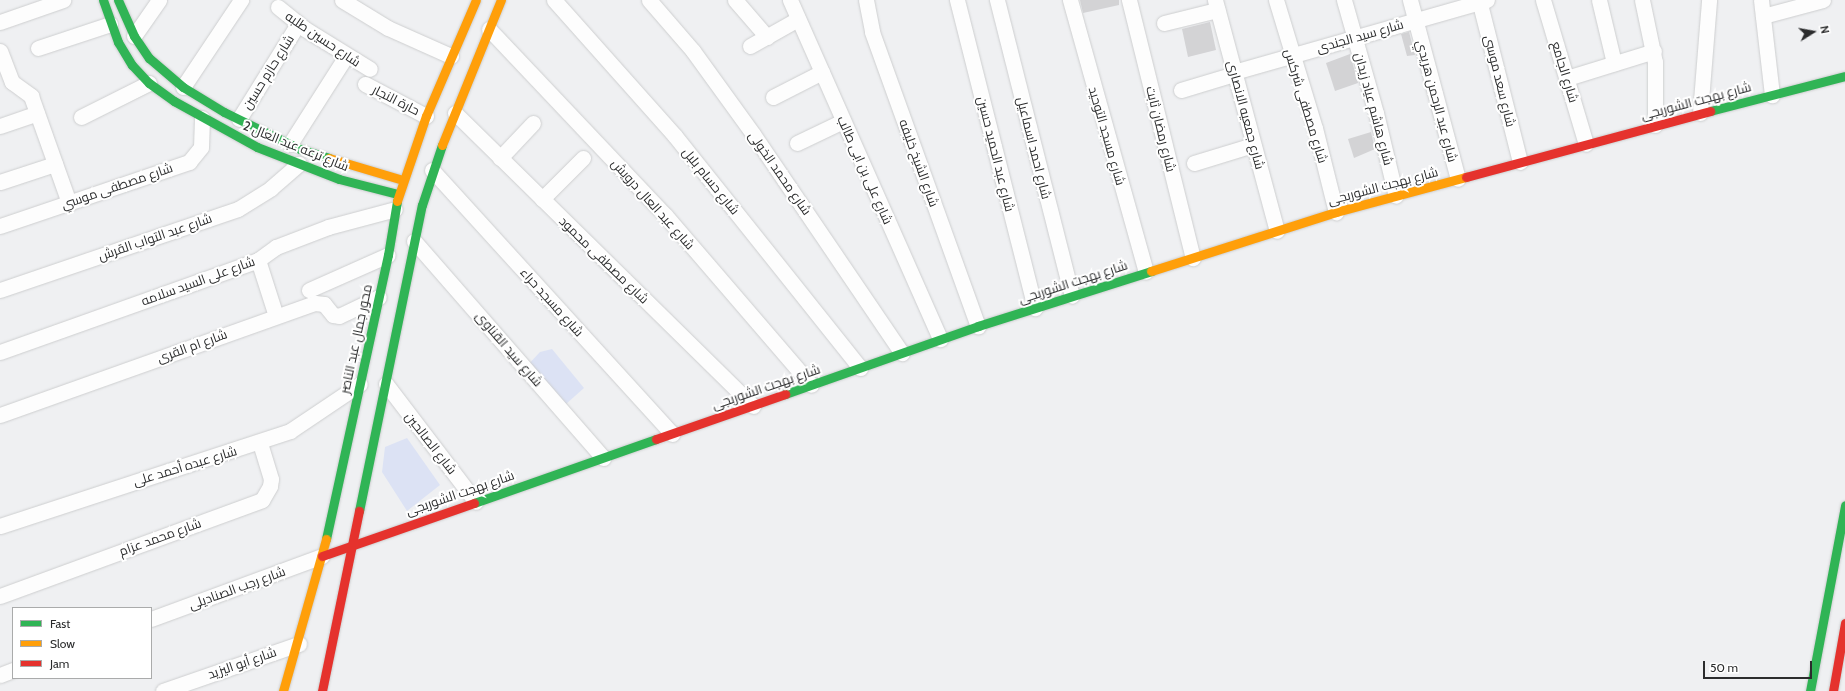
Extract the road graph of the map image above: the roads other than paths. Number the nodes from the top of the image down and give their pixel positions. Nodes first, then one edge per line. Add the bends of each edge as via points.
1 (62, 0) edge
2 (103, 0) edge
3 (118, 0) edge
4 (159, 0) edge
5 (241, 0) edge
6 (342, 0) edge
7 (501, 0) edge
8 (554, 0) edge
9 (649, 0) edge
10 (735, 0) edge
11 (790, 0) edge
12 (866, 0) edge
13 (956, 0) edge
14 (996, 0) edge
15 (1070, 0) edge
16 (1129, 0) edge
17 (1276, 0) edge
18 (1344, 0) edge
19 (1410, 0) edge
20 (1542, 0) edge
21 (1599, 0) edge
22 (1642, 0) edge
23 (1709, 0) edge
24 (1761, 0) edge
25 (1823, 0) edge
26 (474, 1) edge
27 (1482, 1) edge
28 (1216, 5) edge
29 (278, 7) dead end
30 (1763, 16) junction
31 (798, 19) junction
32 (1416, 19) junction
33 (0, 22) edge
34 (1164, 23) dead end
35 (110, 24) junction
36 (298, 24) junction
37 (489, 29) junction
38 (134, 36) junction
39 (767, 37) junction
40 (1354, 38) junction
41 (750, 46) dead end
42 (38, 48) dead end
43 (1654, 51) junction
44 (346, 56) junction
45 (451, 56) junction
46 (1291, 56) junction
47 (1, 59) edge
48 (1614, 64) junction
49 (370, 70) dead end
50 (822, 72) junction
51 (1234, 73) junction
52 (1841, 76) edge
53 (1567, 78) junction
54 (150, 83) junction
55 (365, 84) dead end
56 (183, 87) junction
57 (1181, 90) dead end
58 (1772, 95) junction
59 (773, 97) dead end
60 (37, 113) junction
61 (455, 113) junction
62 (1700, 113) junction
63 (426, 116) junction
64 (81, 117) dead end
65 (202, 118) junction
66 (239, 119) junction
67 (843, 121) junction
68 (532, 123) dead end
69 (1655, 125) junction
70 (0, 126) edge
71 (797, 143) dead end
72 (290, 144) junction
73 (1586, 144) junction
74 (1253, 145) junction
75 (500, 158) junction
76 (583, 158) dead end
77 (1520, 162) junction
78 (1194, 163) dead end
79 (55, 164) junction
80 (300, 164) junction
81 (432, 170) junction
82 (1458, 179) junction
83 (403, 180) junction
84 (0, 182) edge
85 (398, 194) junction
86 (1396, 196) junction
87 (542, 199) junction
88 (69, 203) junction
89 (395, 209) junction
90 (1336, 212) junction
91 (0, 226) edge
92 (1277, 231) junction
93 (414, 241) junction
94 (388, 255) junction
95 (1193, 258) junction
96 (258, 260) junction
97 (1146, 272) junction
98 (0, 290) edge
99 (309, 290) dead end
100 (1072, 296) junction
101 (379, 297) junction
102 (1035, 308) junction
103 (276, 316) junction
104 (978, 326) junction
105 (940, 339) junction
106 (0, 352) edge
107 (902, 353) junction
108 (860, 368) junction
109 (360, 384) junction
110 (386, 384) junction
111 (811, 385) junction
112 (753, 406) junction
113 (0, 415) edge
114 (672, 434) junction
115 (260, 443) junction
116 (604, 458) junction
117 (476, 502) junction
118 (1845, 505) edge
119 (0, 526) edge
120 (354, 543) junction
121 (322, 556) junction
122 (0, 596) edge
123 (152, 619) edge
124 (1845, 623) edge
125 (299, 644) junction
126 (12, 670) edge
127 (0, 675) edge
128 (163, 691) edge
129 (283, 691) edge
130 (322, 691) edge
131 (1810, 691) edge
132 (1833, 691) edge

1 - 33 street
2 - 35 street, شارع ترعه عبد العال 2
3 - 38 street, شارع ترعه عبد العال 2
4 - 38 street
5 - 56 street
6 - 45 street via 388,28
7 - 37 street
8 - 108 street, شارع حسام بلبل via 675,136
9 - 107 street, شارع محمد الخولى via 693,51 753,134
10 - 39 street
11 - 31 street, شارع على بن ابى طالب
12 - 104 street, شارع الشيخ خليفه via 872,32
13 - 102 street, شارع عبد الحميد حسين
14 - 100 street, شارع احمد اسماعيل
15 - 97 street, شارع مسجد التوحيد
16 - 95 street, شارع رمضان ثابت
17 - 46 street, شارع مصطفى شركس
18 - 40 street, شارع هاشم عياد زيدان
19 - 32 street, شارع عبد الرحمن هريدي
20 - 53 street, شارع الجامع
21 - 48 street
22 - 43 street
23 - 62 street
24 - 30 street
25 - 30 street
26 - 45 street, محور جمال عبد الناصر
27 - 32 street, شارع سيد الجندى
27 - 77 street, شارع سعد موسى
28 - 34 street
28 - 51 street, شارع جمعيه الانصارى
29 - 36 street, شارع حسين طلبه
30 - 58 street
31 - 39 street
31 - 50 street, شارع على بن ابى طالب
32 - 40 street, شارع سيد الجندى
32 - 82 street, شارع عبد الرحمن هريدي
35 - 42 street
35 - 54 street, شارع ترعه عبد العال 2 via 132,65
36 - 44 street, شارع حسين طلبه
36 - 66 street, شارع حازم حسين
37 - 61 street
37 - 111 street, شارع عبد العال درويش via 665,215
38 - 56 street, شارع ترعه عبد العال 2 via 149,58
39 - 41 street
40 - 46 street, شارع سيد الجندى
40 - 86 street, شارع هاشم عياد زيدان
43 - 48 street
43 - 69 street
44 - 49 street, شارع حسين طلبه
44 - 72 street
45 - 63 street, محور جمال عبد الناصر
46 - 51 street, شارع سيد الجندى
46 - 90 street, شارع مصطفى شركس via 1315,128
47 - 60 street via 12,82 31,96
48 - 53 street
50 - 59 street
50 - 67 street, شارع على بن ابى طالب
51 - 57 street, شارع سيد الجندى
51 - 74 street, شارع جمعيه الانصارى
52 - 58 street, شارع بهجت الشوربجى
53 - 73 street, شارع الجامع
54 - 64 street
54 - 65 street, شارع ترعه عبد العال 2
55 - 63 street, حارة النجار
56 - 66 street, شارع ترعه عبد العال 2
58 - 62 street, شارع بهجت الشوربجى
60 - 70 street
60 - 79 street
61 - 75 street, شارع مصطفى محمود
61 - 81 street
62 - 69 street, شارع بهجت الشوربجى
63 - 83 street, محور جمال عبد الناصر
65 - 80 street, شارع ترعه عبد العال 2 via 257,147
65 - 88 street, شارع مصطفى موسي via 201,146 189,162
66 - 72 street, شارع ترعه عبد العال 2
67 - 71 street
67 - 105 street, شارع على بن ابى طالب
68 - 75 street
69 - 73 street, شارع بهجت الشوربجى
72 - 83 street, شارع ترعه عبد العال 2 via 331,160
73 - 77 street, شارع بهجت الشوربجى
74 - 78 street
74 - 92 street, شارع جمعيه الانصارى
75 - 87 street, شارع مصطفى محمود
76 - 87 street
77 - 82 street, شارع بهجت الشوربجى
79 - 84 street
79 - 88 street
80 - 85 street, شارع ترعه عبد العال 2 via 338,179
80 - 98 street, شارع عبد التواب القرش via 271,188 238,209
81 - 93 street
81 - 114 street, شارع مسجد حراء
82 - 86 street, شارع بهجت الشوربجى
83 - 85 street, محور جمال عبد الناصر
85 - 89 street, محور جمال عبد الناصر
86 - 90 street, شارع بهجت الشوربجى
87 - 112 street, شارع مصطفى محمود
88 - 91 street, شارع مصطفى موسي
89 - 94 street, محور جمال عبد الناصر
89 - 96 street, شارع على السيد سلامه via 328,227 276,247
90 - 92 street, شارع بهجت الشوربجى
92 - 95 street, شارع بهجت الشوربجى
93 - 110 street
93 - 116 street, شارع سيد القناوى
94 - 99 street
94 - 101 street, محور جمال عبد الناصر
95 - 97 street, شارع بهجت الشوربجى
96 - 103 street
96 - 106 street, شارع على السيد سلامه
97 - 100 street, شارع بهجت الشوربجى
100 - 102 street, شارع بهجت الشوربجى
101 - 103 street, شارع ام القرى via 339,316 333,315 324,304 318,302
101 - 109 street, محور جمال عبد الناصر
102 - 104 street, شارع بهجت الشوربجى
103 - 113 street, شارع ام القرى
104 - 105 street, شارع بهجت الشوربجى
105 - 107 street, شارع بهجت الشوربجى
107 - 108 street, شارع بهجت الشوربجى
108 - 111 street, شارع بهجت الشوربجى
109 - 115 street, شارع عبده أحمد على via 304,424
109 - 121 street, محور جمال عبد الناصر
110 - 117 street, شارع الصالحين
110 - 120 street
111 - 112 street, شارع بهجت الشوربجى
112 - 114 street, شارع بهجت الشوربجى
114 - 116 street, شارع بهجت الشوربجى
115 - 119 street, شارع عبده أحمد على via 103,491
115 - 122 street, شارع محمد عزام via 271,479 262,500
116 - 117 street, شارع بهجت الشوربجى
117 - 120 street, شارع بهجت الشوربجى
118 - 131 street
120 - 121 street, شارع بهجت الشوربجى
120 - 130 street
121 - 123 street, شارع رجب الصناديلى
121 - 125 street, محور جمال عبد الناصر
124 - 132 street
125 - 128 street, شارع أبو اليزيد
125 - 129 street, محور جمال عبد الناصر
126 - 127 street

